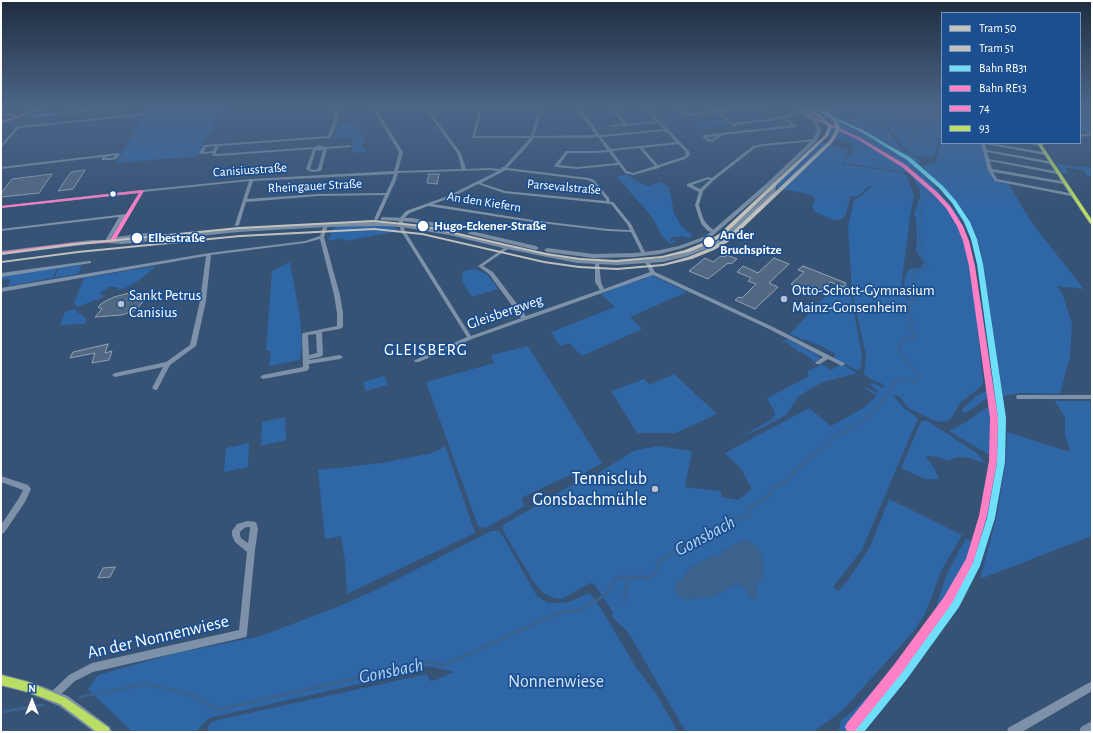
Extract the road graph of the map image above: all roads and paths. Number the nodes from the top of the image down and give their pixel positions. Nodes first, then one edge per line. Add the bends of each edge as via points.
1 (267, 141) edge
2 (321, 141) edge
3 (394, 141) edge
4 (451, 141) edge
5 (529, 141) edge
6 (603, 141) edge
7 (799, 141) edge
8 (803, 141) edge
9 (813, 142) joint
10 (680, 143) joint
11 (984, 144) edge
12 (990, 144) edge
13 (1041, 144) edge
14 (218, 145) junction
15 (350, 146) dead end
16 (640, 147) junction
17 (319, 148) junction
18 (610, 151) junction
19 (214, 152) junction
20 (986, 152) junction
21 (1046, 154) junction
22 (104, 156) dead end
23 (988, 160) junction
24 (1052, 163) junction
25 (620, 164) junction
26 (658, 167) junction
27 (1, 168) edge
28 (464, 169) junction
29 (500, 169) junction
30 (990, 170) junction
31 (397, 172) junction
32 (1058, 173) junction
33 (713, 179) junction
34 (251, 180) junction
35 (771, 182) junction
36 (478, 183) junction
37 (1064, 183) junction
38 (762, 190) junction
39 (139, 191) junction
40 (700, 191) junction
41 (773, 192) junction
42 (387, 194) junction
43 (1072, 195) junction
44 (244, 201) junction
45 (608, 202) junction
46 (428, 205) junction
47 (1, 207) edge
48 (1083, 210) junction
49 (1092, 211) edge
50 (125, 215) junction
51 (376, 219) junction
52 (401, 222) junction
53 (1092, 222) edge
54 (237, 225) junction
55 (326, 225) junction
56 (1, 230) edge
57 (632, 231) junction
58 (715, 232) junction
59 (322, 237) junction
60 (111, 240) junction
61 (507, 247) junction
62 (1, 253) edge
63 (209, 254) junction
64 (644, 254) junction
65 (89, 262) dead end
66 (597, 262) junction
67 (647, 262) junction
68 (653, 273) junction
69 (1, 275) edge
70 (1, 290) edge
71 (603, 291) junction
72 (525, 319) junction
73 (318, 332) junction
74 (470, 338) junction
75 (340, 357) dead end
76 (828, 357) junction
77 (417, 360) dead end
78 (306, 363) junction
79 (818, 363) dead end
80 (168, 364) junction
81 (842, 364) dead end
82 (115, 375) dead end
83 (263, 377) dead end
84 (155, 388) dead end
85 (1019, 397) dead end
86 (1092, 397) edge
87 (1, 479) edge
88 (1, 531) edge
89 (251, 550) dead end
90 (1, 680) edge
91 (1092, 686) edge
92 (53, 696) junction
93 (1092, 728) edge
94 (105, 732) edge
95 (1012, 732) edge
96 (1086, 732) edge

1 - 14 street
2 - 17 street
3 - 31 street via 401,152
4 - 28 street via 459,152
5 - 29 street
6 - 18 street
7 - 33 street via 754,147
8 - 9 street
9 - 35 main road
10 - 16 street
10 - 26 street via 687,151 686,156
11 - 20 street
12 - 21 street
13 - 21 street
14 - 19 street
14 - 19 street via 205,146 201,153
15 - 17 street
16 - 18 street
16 - 26 street
17 - 17 street via 308,169 312,172 320,170
17 - 19 street via 218,155 214,155
18 - 25 street
18 - 25 street via 567,152 556,166 587,168
20 - 23 street
20 - 24 street
21 - 24 street
22 - 27 street
23 - 30 street
23 - 32 street
24 - 32 street
25 - 26 street via 628,173 638,174
28 - 29 street, Canisiusstraße
28 - 31 street, Canisiusstraße
29 - 36 street
29 - 45 street, Canisiusstraße via 589,179
30 - 37 street
30 - 43 street via 996,180
31 - 34 street, Canisiusstraße
31 - 42 street
32 - 37 street
33 - 40 street
33 - 40 street via 688,185
34 - 39 street, Canisiusstraße
34 - 44 street
35 - 38 main road
35 - 41 main road
36 - 45 street, Parsevalstraße via 504,192
36 - 46 street
37 - 43 street
38 - 41 main road
38 - 58 main road
39 - 47 street, Canisiusstraße
39 - 50 street
40 - 58 street via 697,205 700,218
41 - 67 main road via 719,242 686,255
42 - 44 street, Rheingauer Straße via 318,195
42 - 51 street
43 - 48 street
44 - 54 street
45 - 57 street, Parsevalstraße via 615,205 623,214
46 - 52 street via 408,212
46 - 57 street, An den Kiefern via 578,227
48 - 49 street
48 - 53 street
50 - 56 street
50 - 60 street
51 - 52 main road
51 - 54 main road
52 - 55 main road
52 - 61 main road via 411,227
52 - 64 main road via 432,223 566,254
52 - 74 street
54 - 60 main road via 126,236
55 - 59 street
55 - 60 main road via 238,230 137,241
57 - 64 street, Parsevalstraße
58 - 64 main road via 681,247
59 - 63 street via 306,242
59 - 73 street via 337,295 340,327
60 - 62 main road
61 - 66 main road via 559,258
61 - 72 street via 480,266 491,273
63 - 70 street
63 - 80 street via 203,301 192,346
65 - 69 street
66 - 67 main road
66 - 71 street via 598,282
67 - 68 street
68 - 71 street, Gleisbergweg
68 - 76 street
71 - 72 street, Gleisbergweg
72 - 74 street, Gleisbergweg
73 - 78 street via 320,355
73 - 78 street via 305,334
74 - 77 street, Gleisbergweg
75 - 78 street
76 - 79 street
76 - 81 street
78 - 83 street
80 - 82 street
80 - 84 street
85 - 86 street
87 - 88 street via 27,489
89 - 92 street, An der Nonnenwiese via 243,634 92,668 72,678
90 - 92 main road via 16,682
91 - 95 street
92 - 94 main road
93 - 96 main road

